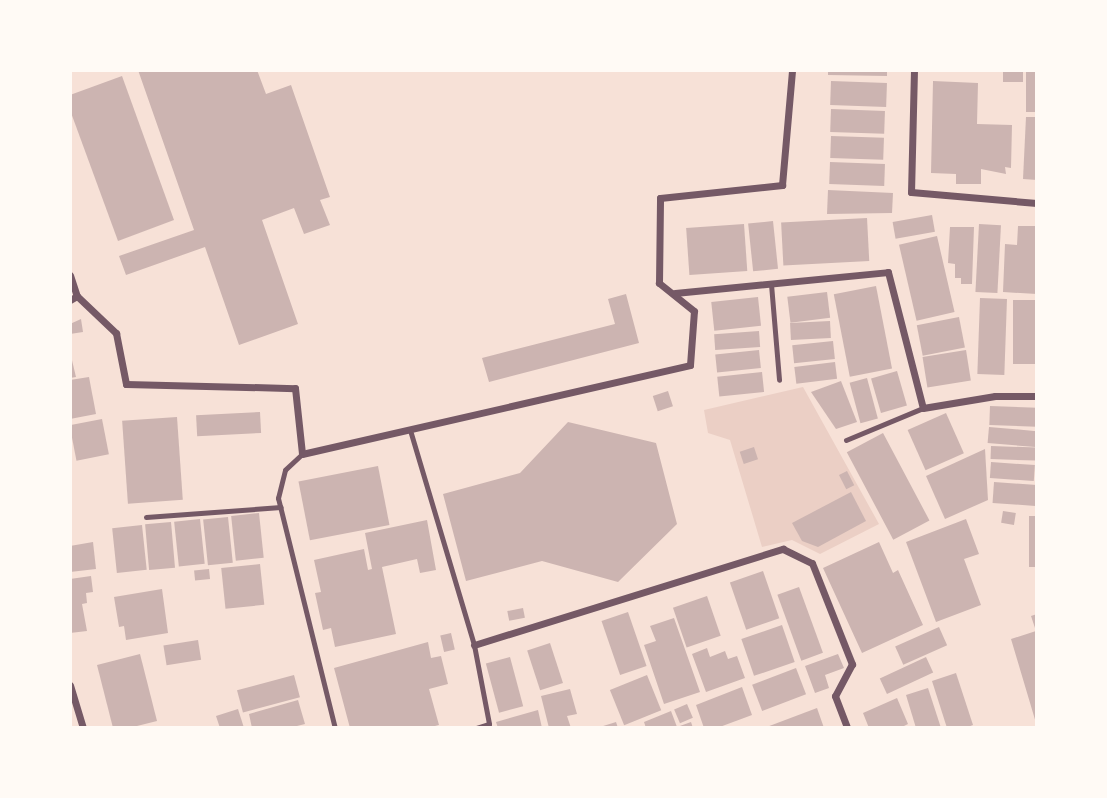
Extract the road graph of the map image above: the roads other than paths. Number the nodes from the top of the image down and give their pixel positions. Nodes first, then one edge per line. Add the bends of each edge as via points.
1 (792, 70) edge
2 (914, 70) edge
3 (1037, 203) edge
4 (70, 275) edge
5 (771, 284) junction
6 (675, 293) junction
7 (74, 298) edge
8 (779, 380) dead end
9 (1037, 396) edge
10 (923, 408) junction
11 (410, 430) junction
12 (846, 440) dead end
13 (302, 454) junction
14 (281, 507) junction
15 (146, 517) dead end
16 (474, 645) junction
17 (70, 685) edge
18 (83, 728) edge
19 (335, 728) edge
20 (476, 728) edge
21 (847, 728) edge

1 - 6 street via 782,186 660,198 659,283
2 - 3 street via 911,192
4 - 7 street
5 - 6 street
5 - 8 lane
5 - 10 street via 888,272
6 - 11 street via 694,311 690,365
7 - 13 street via 116,333 126,384 295,388
9 - 10 street via 995,396
10 - 12 lane
11 - 13 street
11 - 16 lane
13 - 14 lane via 285,470 278,498
14 - 15 lane
14 - 19 lane
16 - 20 lane via 489,724
16 - 21 street via 783,549 812,563 852,664 835,696
17 - 18 street

